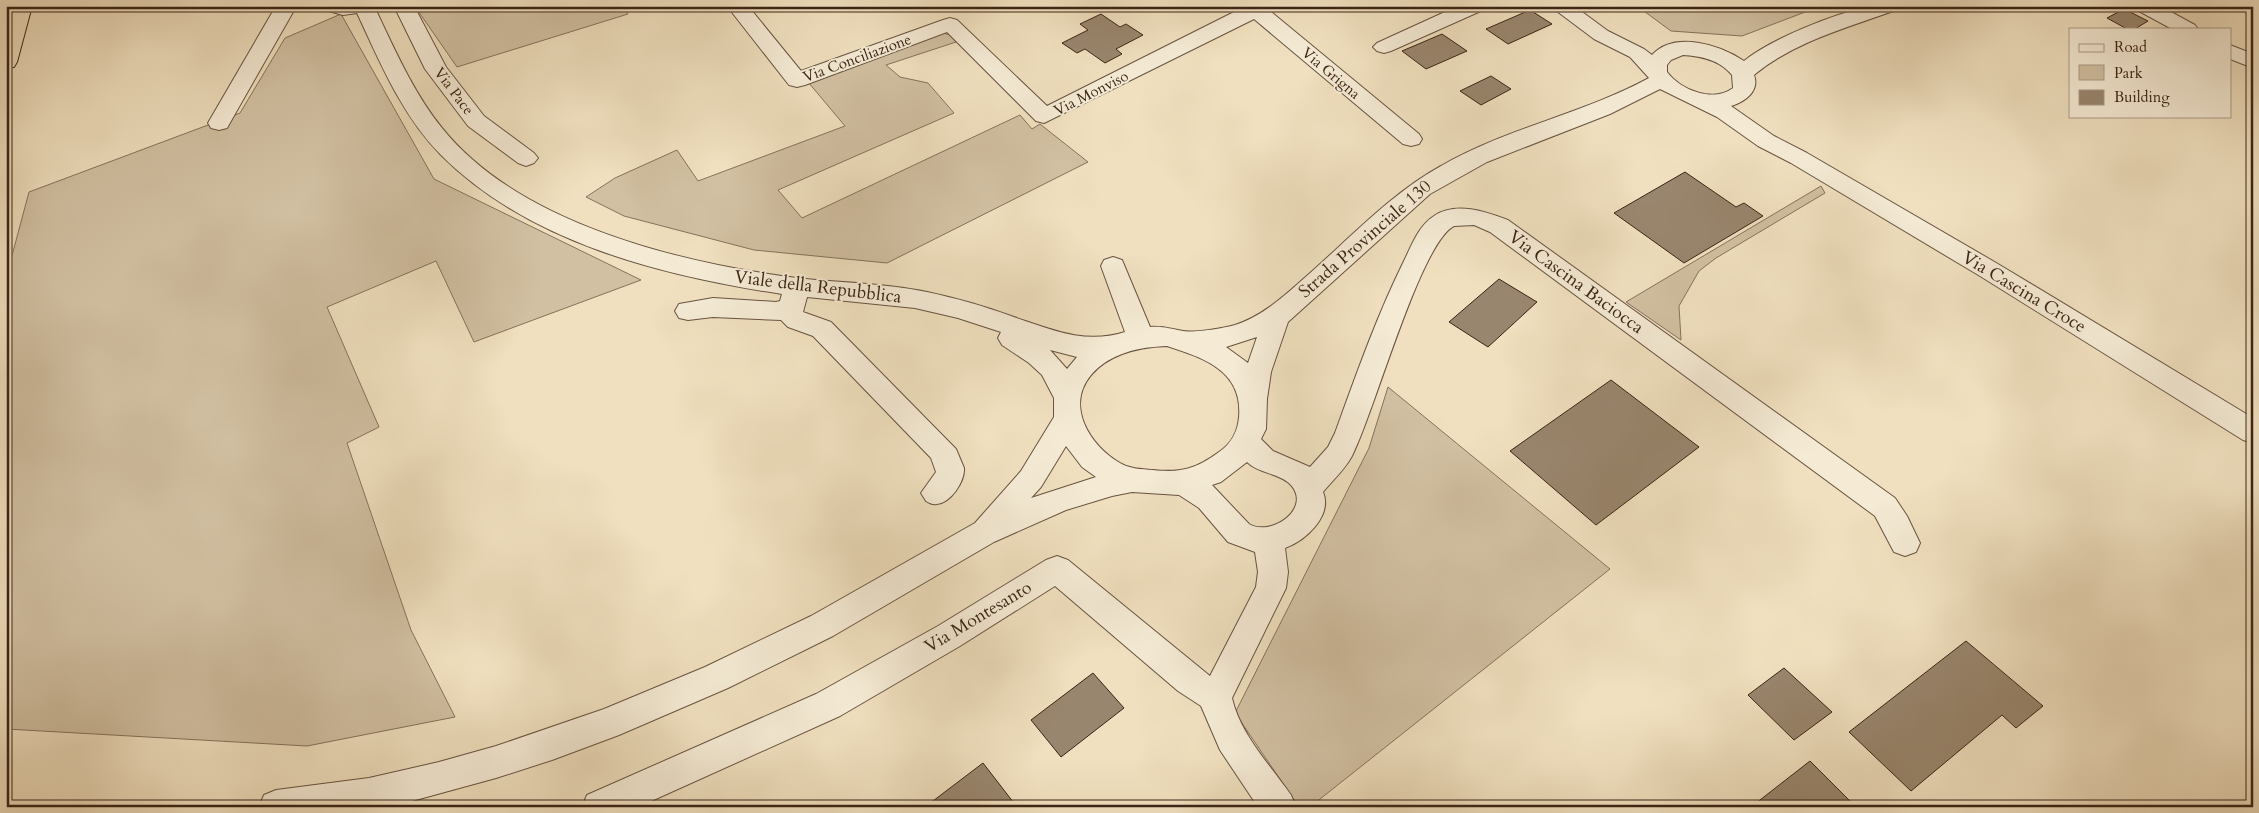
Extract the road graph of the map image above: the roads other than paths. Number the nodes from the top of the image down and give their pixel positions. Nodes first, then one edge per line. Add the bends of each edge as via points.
1 (22, 6) edge
2 (332, 6) edge
3 (363, 6) edge
4 (404, 6) edge
5 (737, 6) edge
6 (1476, 6) edge
7 (1560, 6) edge
8 (1889, 6) edge
9 (2144, 6) edge
10 (286, 7) edge
11 (1253, 8) edge
12 (950, 24) joint
13 (1586, 25) junction
14 (2186, 28) edge
15 (1791, 42) junction
16 (1384, 47) dead end
17 (1680, 49) junction
18 (2232, 52) edge
19 (1720, 55) junction
20 (6, 62) edge
21 (2253, 62) edge
22 (1658, 75) junction
23 (1743, 82) junction
24 (1694, 99) junction
25 (1597, 112) junction
26 (219, 123) dead end
27 (1411, 139) dead end
28 (1794, 155) junction
29 (526, 158) dead end
30 (1113, 266) dead end
31 (793, 299) junction
32 (688, 311) dead end
33 (964, 312) junction
34 (1277, 316) junction
35 (1131, 340) junction
36 (1191, 340) junction
37 (1254, 398) junction
38 (1067, 409) junction
39 (2253, 432) edge
40 (1247, 442) junction
41 (1131, 480) junction
42 (1300, 480) junction
43 (1181, 482) junction
44 (936, 493) dead end
45 (983, 533) junction
46 (1269, 540) junction
47 (1905, 543) dead end
48 (1216, 697) junction
49 (276, 807) edge
50 (599, 807) edge
51 (1279, 807) edge

1 - 20 highway
2 - 3 street via 343,9
3 - 31 street, Viale della Repubblica via 393,69 432,128 467,167 526,208 584,235 661,260 734,278
4 - 29 street, Via Pace via 436,69 476,121
5 - 12 street, Via Conciliazione via 797,80
6 - 16 street
7 - 13 street
8 - 15 street, Strada Provinciale 130
9 - 14 street
10 - 26 street
11 - 12 street, Via Monviso via 1044,116
11 - 27 street, Via Grigna
13 - 17 street
13 - 22 street via 1637,53
15 - 19 street, Strada Provinciale 130
15 - 23 street, Strada Provinciale 130 via 1761,58
17 - 19 street, Strada Provinciale 130
17 - 22 street, Strada Provinciale 130 via 1662,56
18 - 21 street
19 - 23 street, Strada Provinciale 130 via 1729,60
22 - 24 street via 1667,86
22 - 25 street, Strada Provinciale 130
23 - 24 street, Strada Provinciale 130 via 1728,100
23 - 28 street, Via Cascina Croce via 1748,108 1759,125
24 - 25 street, Strada Provinciale 130 via 1656,98
24 - 28 street, Via Cascina Croce via 1724,112 1766,141
25 - 34 street, Strada Provinciale 130 via 1494,150 1442,174
28 - 39 street, Via Cascina Croce
30 - 35 street via 1135,327
31 - 32 street via 770,313 714,306
31 - 33 street, Viale della Repubblica via 889,294
31 - 44 street via 795,321 822,329 941,450 951,465 951,473
33 - 35 street, Viale della Repubblica via 1054,342 1090,348
33 - 38 street, Viale della Repubblica via 1041,357 1060,376
34 - 36 street, Strada Provinciale 130 via 1242,333 1217,339
34 - 37 street, Strada Provinciale 130 via 1258,372
35 - 36 street via 1167,336
35 - 38 street via 1100,352 1085,365 1073,380
36 - 37 street via 1232,362 1246,379
37 - 40 street via 1254,420
38 - 41 street via 1074,439 1088,456 1107,470
38 - 45 street via 1031,479
40 - 42 street via 1265,461
40 - 43 street via 1226,465 1211,474
41 - 43 street via 1152,484
41 - 45 street via 1092,487
42 - 46 street via 1309,513 1290,533
42 - 47 street, Via Cascina Baciocca via 1331,464 1340,454 1394,306 1428,237 1443,221 1476,217 1499,226 1885,507
43 - 46 street via 1212,502 1232,528 1246,537
45 - 49 street via 807,634 710,682 592,730 493,764 380,792
46 - 48 street via 1273,572 1271,588
48 - 50 street, Via Montesanto via 1189,681 1056,569 949,636 828,705
48 - 51 street via 1220,716 1228,731

